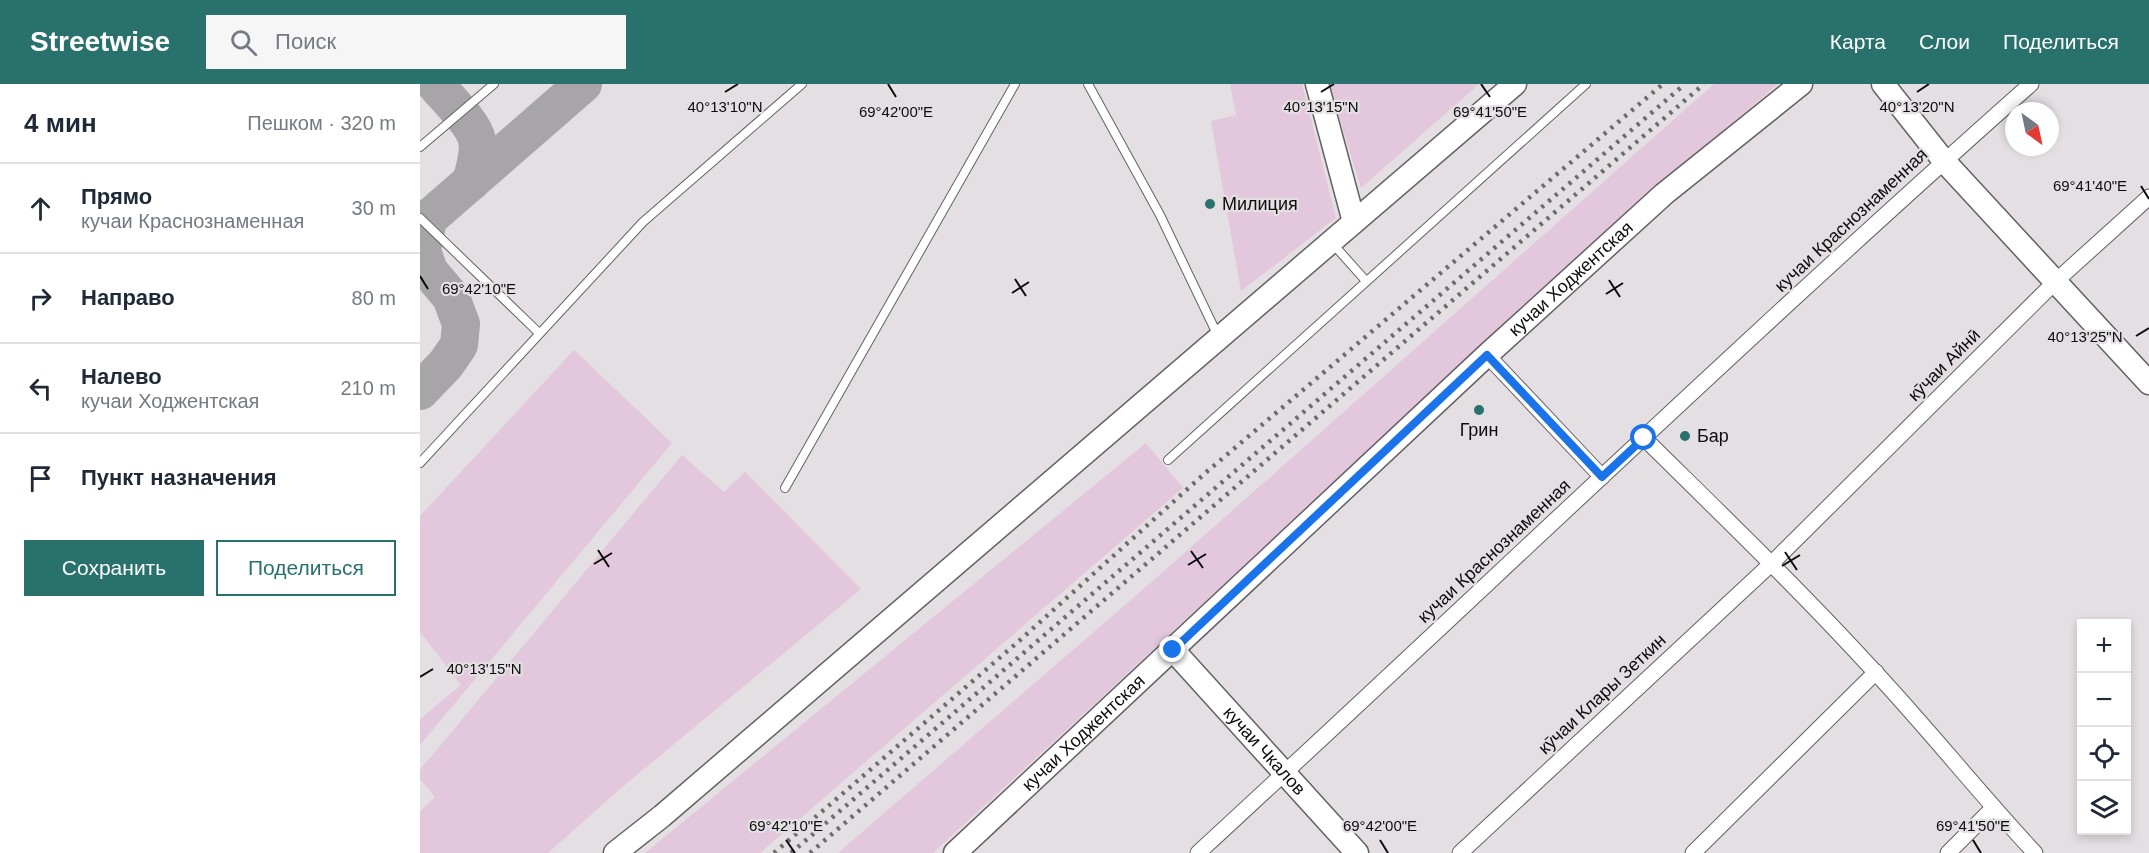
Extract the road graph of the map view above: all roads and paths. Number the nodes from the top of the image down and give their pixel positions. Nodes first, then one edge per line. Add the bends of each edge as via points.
1 (494, 84) edge
2 (802, 84) edge
3 (1015, 84) edge
4 (1088, 84) edge
5 (1317, 84) edge
6 (1515, 84) edge
7 (1586, 84) edge
8 (1801, 84) edge
9 (1883, 84) edge
10 (2031, 84) edge
11 (420, 147) edge
12 (1944, 161) junction
13 (2149, 197) edge
14 (420, 218) edge
15 (1354, 222) junction
16 (1332, 243) junction
17 (1366, 281) junction
18 (2056, 281) junction
19 (539, 333) junction
20 (1219, 339) junction
21 (1487, 355) junction
22 (2149, 383) edge
23 (1644, 438) junction
24 (1168, 460) dead end
25 (420, 463) edge
26 (1602, 477) junction
27 (785, 488) dead end
28 (1771, 564) junction
29 (1173, 650) junction
30 (1876, 672) junction
31 (1285, 773) junction
32 (1993, 808) junction
33 (615, 853) edge
34 (955, 853) edge
35 (1198, 853) edge
36 (1357, 853) edge
37 (1460, 853) edge
38 (1693, 853) edge
39 (1948, 853) edge
40 (2035, 853) edge

1 - 11 lane
2 - 19 lane via 644,222
3 - 27 lane
4 - 20 lane via 1160,215
5 - 15 street
6 - 15 street
7 - 17 lane
8 - 21 street, кучаи Ходжентская via 1664,194
9 - 12 street
10 - 12 street, кучаи Краснознаменная
12 - 18 street
12 - 23 street, кучаи Краснознаменная
13 - 18 street, кӯчаи Айнӣ
14 - 19 lane
15 - 16 street
16 - 17 lane
16 - 20 street
17 - 24 lane
18 - 22 street
18 - 28 street, кӯчаи Айнӣ
19 - 25 lane
20 - 33 street
21 - 26 street
21 - 29 street, кучаи Ходжентская
23 - 26 street, кучаи Краснознаменная
23 - 28 street
26 - 31 street, кучаи Краснознаменная
28 - 30 street
28 - 37 street, кӯчаи Клары Зеткин
29 - 31 street, кучаи Чкалов
29 - 34 street, кучаи Ходжентская
30 - 32 street
30 - 38 street
31 - 35 street, кучаи Краснознаменная
31 - 36 street, кучаи Чкалов
32 - 39 street
32 - 40 street

